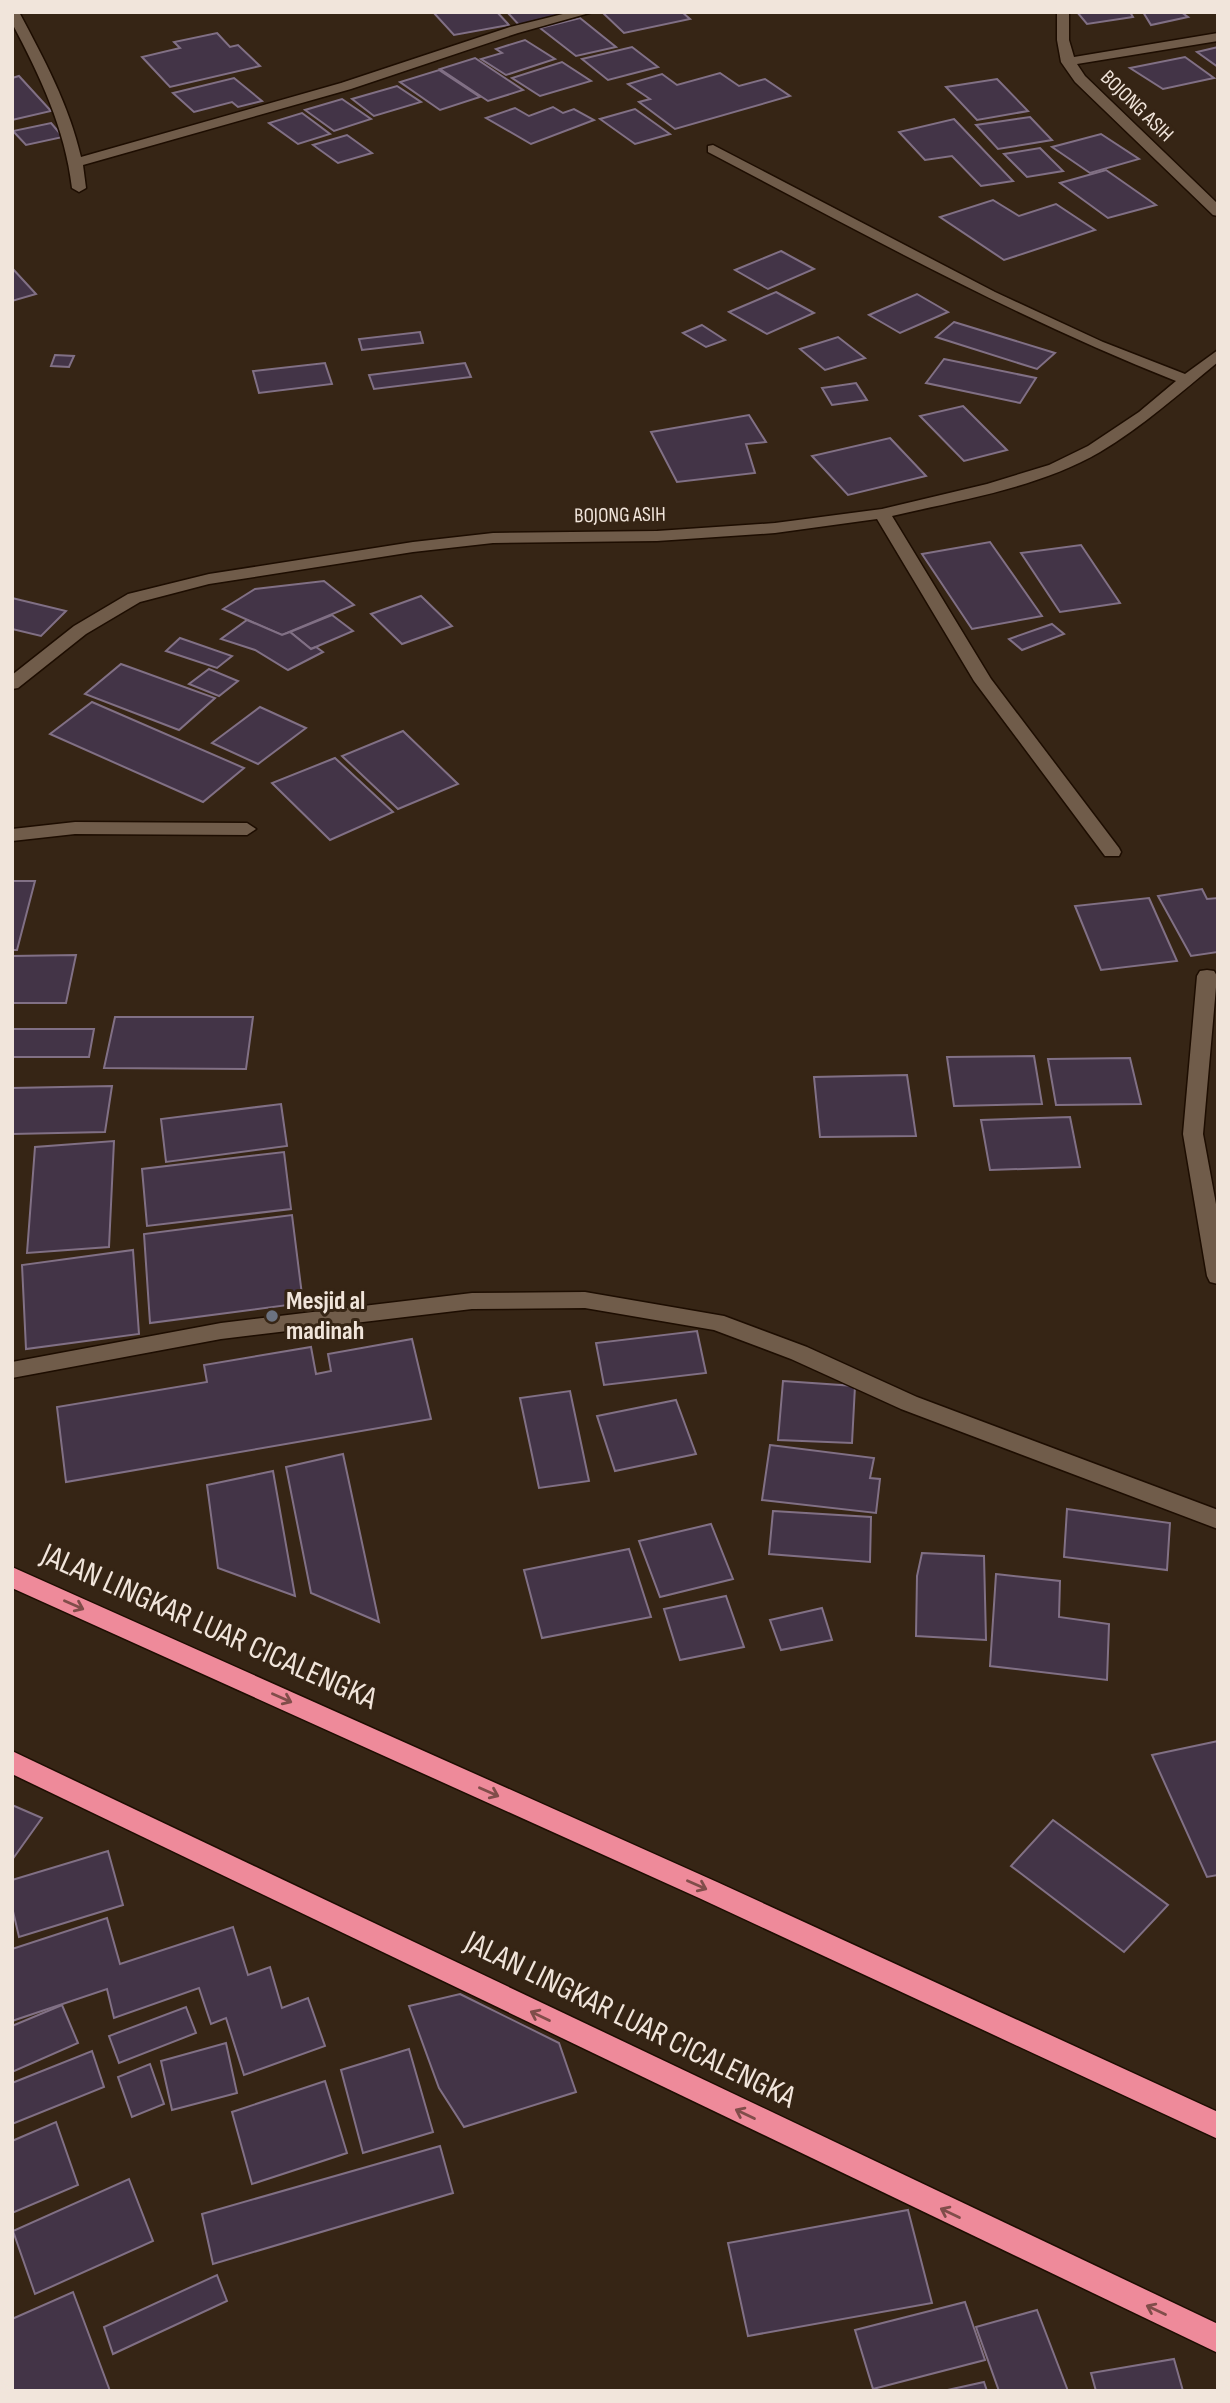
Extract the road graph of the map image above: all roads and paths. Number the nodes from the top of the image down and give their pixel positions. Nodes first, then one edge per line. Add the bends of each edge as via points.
1 (13, 12) edge
2 (587, 12) edge
3 (1063, 12) edge
4 (1218, 37) edge
5 (1067, 62) junction
6 (713, 149) dead end
7 (77, 162) junction
8 (79, 187) dead end
9 (1218, 212) edge
10 (1218, 354) edge
11 (1187, 380) junction
12 (882, 513) junction
13 (12, 684) edge
14 (247, 829) dead end
15 (12, 835) edge
16 (1112, 852) dead end
17 (1207, 976) dead end
18 (1218, 1276) edge
19 (12, 1370) edge
20 (1218, 1520) edge
21 (12, 1577) edge
22 (12, 1762) edge
23 (1218, 2126) edge
24 (1218, 2339) edge

1 - 7 street via 63,114
2 - 7 street
3 - 5 street, BOJONG ASIH via 1061,41
4 - 5 street
5 - 9 street, BOJONG ASIH via 1099,99
6 - 11 street via 990,295
7 - 8 street
10 - 11 street, BOJONG ASIH
11 - 12 street, BOJONG ASIH via 1094,449 1055,468
12 - 13 street, BOJONG ASIH via 736,531 493,538 209,579 134,598 80,630
12 - 16 street via 983,681
14 - 15 street via 75,828
17 - 18 street via 1193,1134
19 - 20 street via 221,1331 472,1301 585,1300 716,1322 799,1353 909,1403
21 -> 23 highway, JALAN LINGKAR LUAR CICALENGKA
24 -> 22 highway, JALAN LINGKAR LUAR CICALENGKA

